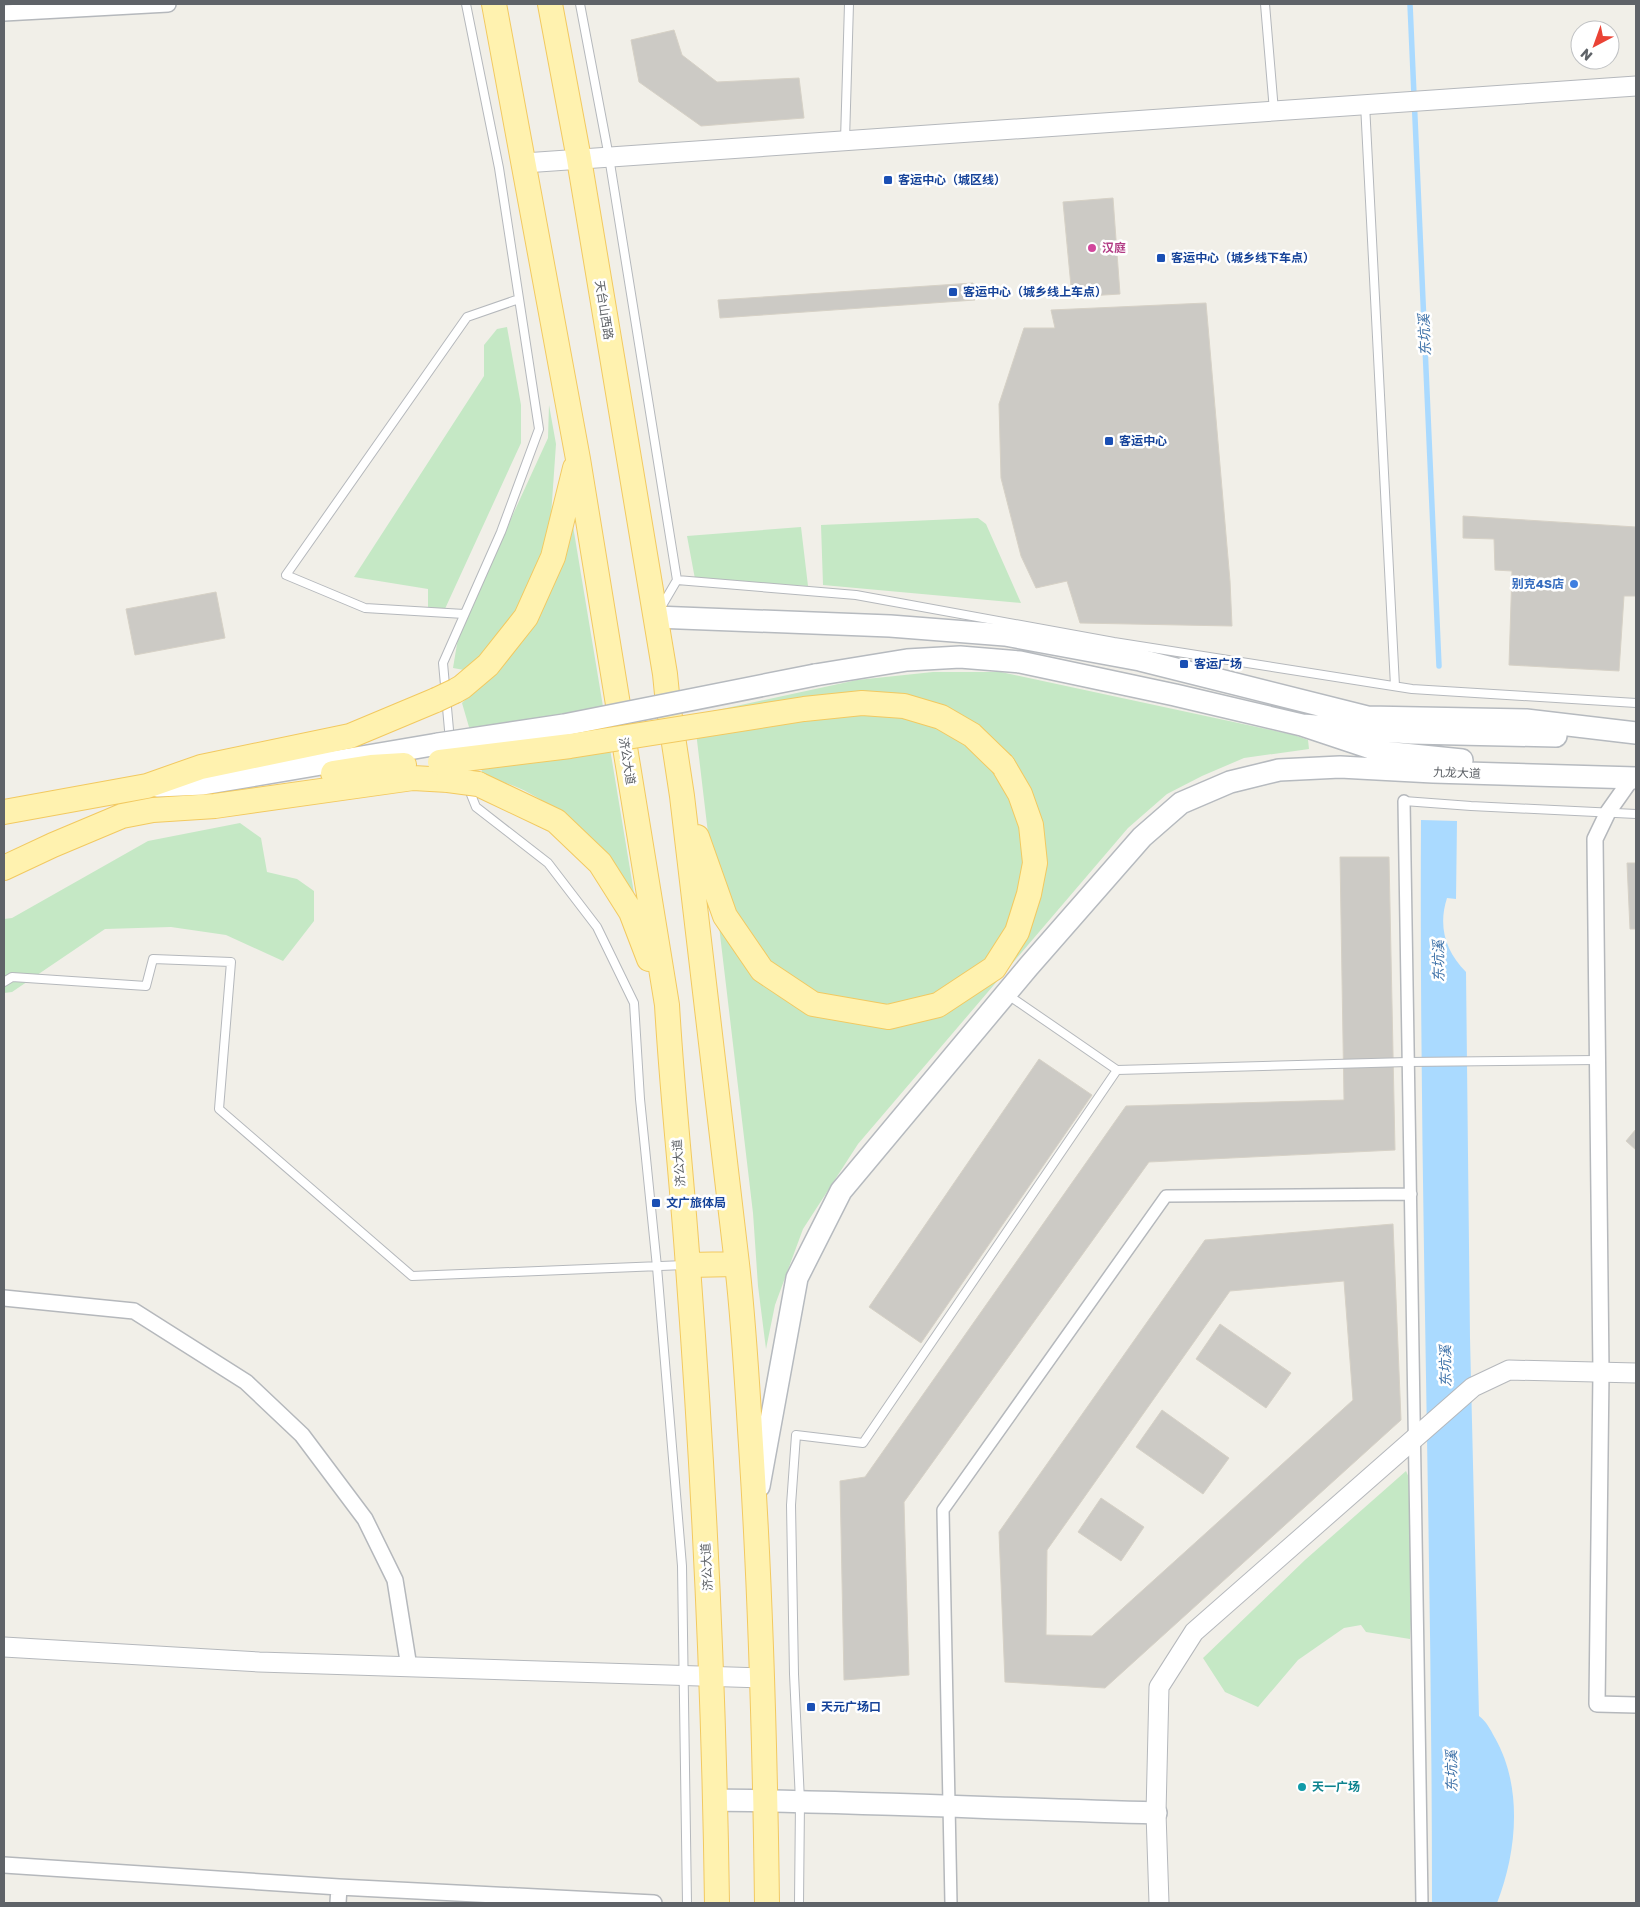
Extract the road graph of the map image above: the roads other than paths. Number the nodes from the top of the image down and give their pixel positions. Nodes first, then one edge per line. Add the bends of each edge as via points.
1 (168, 4) edge
2 (466, 4) edge
3 (494, 4) edge
4 (550, 4) edge
5 (580, 4) edge
6 (849, 4) edge
7 (1265, 4) edge
8 (4, 13) edge
9 (1636, 86) edge
10 (1374, 104) junction
11 (1274, 111) junction
12 (845, 140) junction
13 (609, 157) junction
14 (579, 159) junction
15 (524, 164) junction
16 (519, 299) junction
17 (578, 459) junction
18 (677, 580) junction
19 (464, 614) junction
20 (655, 616) junction
21 (1395, 686) junction
22 (1636, 703) edge
23 (1302, 725) junction
24 (1636, 733) edge
25 (1636, 737) edge
26 (447, 758) junction
27 (1634, 778) edge
28 (147, 786) junction
29 (682, 796) junction
30 (1404, 801) joint
31 (154, 810) junction
32 (4, 812) edge
33 (1608, 812) junction
34 (1636, 814) edge
35 (4, 868) edge
36 (4, 982) edge
37 (1006, 993) junction
38 (667, 1005) junction
39 (1597, 1060) junction
40 (1408, 1062) junction
41 (1117, 1070) junction
42 (1411, 1194) junction
43 (737, 1264) junction
44 (688, 1265) junction
45 (657, 1267) junction
46 (4, 1298) edge
47 (1601, 1372) junction
48 (1636, 1372) edge
49 (1414, 1439) junction
50 (755, 1506) junction
51 (4, 1646) edge
52 (409, 1667) junction
53 (685, 1676) junction
54 (711, 1677) junction
55 (763, 1678) junction
56 (1636, 1705) edge
57 (715, 1800) junction
58 (766, 1801) junction
59 (800, 1801) junction
60 (948, 1807) junction
61 (1156, 1813) junction
62 (4, 1865) edge
63 (339, 1887) junction
64 (338, 1903) edge
65 (654, 1903) edge
66 (688, 1903) edge
67 (717, 1903) edge
68 (767, 1903) edge
69 (799, 1903) edge
70 (951, 1903) edge
71 (1159, 1903) edge
72 (1422, 1903) edge

1 - 8 street
2 - 16 lane via 499,168
3 - 15 main road
4 - 14 main road, 天台山西路
5 - 13 lane
6 - 12 lane
7 - 11 lane
9 - 10 street
10 - 11 street
10 - 21 lane
11 - 12 street
12 - 13 street
13 - 14 street
13 - 18 lane
14 - 15 street
14 - 20 main road, 天台山西路
15 - 17 main road
16 - 19 lane via 539,428 501,532
16 - 19 lane via 467,317 286,575 366,608
17 - 28 main road via 553,557 526,617 488,665 462,687 350,736 201,768
17 - 38 main road, 济公大道
18 - 20 lane
18 - 21 lane via 856,595 1114,642
19 - 26 lane via 443,663 449,738
20 - 24 main road via 890,626 1005,636 1140,660 1367,717 1526,720
20 - 29 main road
21 - 22 lane
23 - 25 main road via 1411,733
23 - 26 main road, bridge via 1020,662 960,657 907,660 815,675 564,725
23 - 27 main road via 1383,752
26 - 28 main road via 203,784
26 - 29 main road, bridge via 570,746 804,708 862,703 904,706 941,717 972,735 1003,765 1020,794 1031,825 1035,863 1017,932 994,968 938,1005 888,1017 814,1004 762,970 725,916
26 - 31 main road via 207,793
26 - 31 main road via 413,778 215,806
26 - 38 main road, bridge via 478,784 556,821 600,863 631,912
26 - 45 lane via 476,807 548,863 597,927 634,1003
27 - 33 street
27 - 37 main road, 九龙大道 via 1340,767 1279,770 1230,782 1181,803 1142,837
28 - 32 main road
29 - 43 main road
30 - 33 lane
30 - 40 street
31 - 35 main road via 122,816
33 - 34 lane
33 - 39 street via 1595,839
36 - 45 lane via 12,977 146,986 153,959 231,962 219,1110 412,1276
37 - 41 lane
37 - 50 main road, 九龙大道 via 841,1192 797,1278
38 - 44 main road, 济公大道
39 - 40 lane
39 - 47 street
40 - 41 lane
40 - 42 street
41 - 59 lane via 863,1443 796,1436 791,1505
42 - 49 street
42 - 60 street via 1166,1196 943,1510
43 - 44 main road
43 - 50 main road
44 - 45 lane
44 - 54 main road, 济公大道 via 708,1565
45 - 53 lane via 682,1566
46 - 52 street via 134,1311 246,1382 302,1435 365,1519 395,1580
47 - 48 street
47 - 49 street via 1509,1370 1473,1387
47 - 56 street via 1597,1704
49 - 61 street via 1194,1632 1159,1687
49 - 72 street
50 - 55 main road
51 - 52 street via 259,1662
52 - 53 street
53 - 54 street
53 - 66 lane
54 - 55 street
54 - 57 main road, 济公大道
55 - 58 main road
57 - 58 main road
57 - 67 main road, 济公大道
58 - 59 main road
58 - 68 main road
59 - 60 main road
59 - 69 lane
60 - 61 main road
60 - 70 street
61 - 71 street
62 - 63 street
63 - 64 street
63 - 65 street

